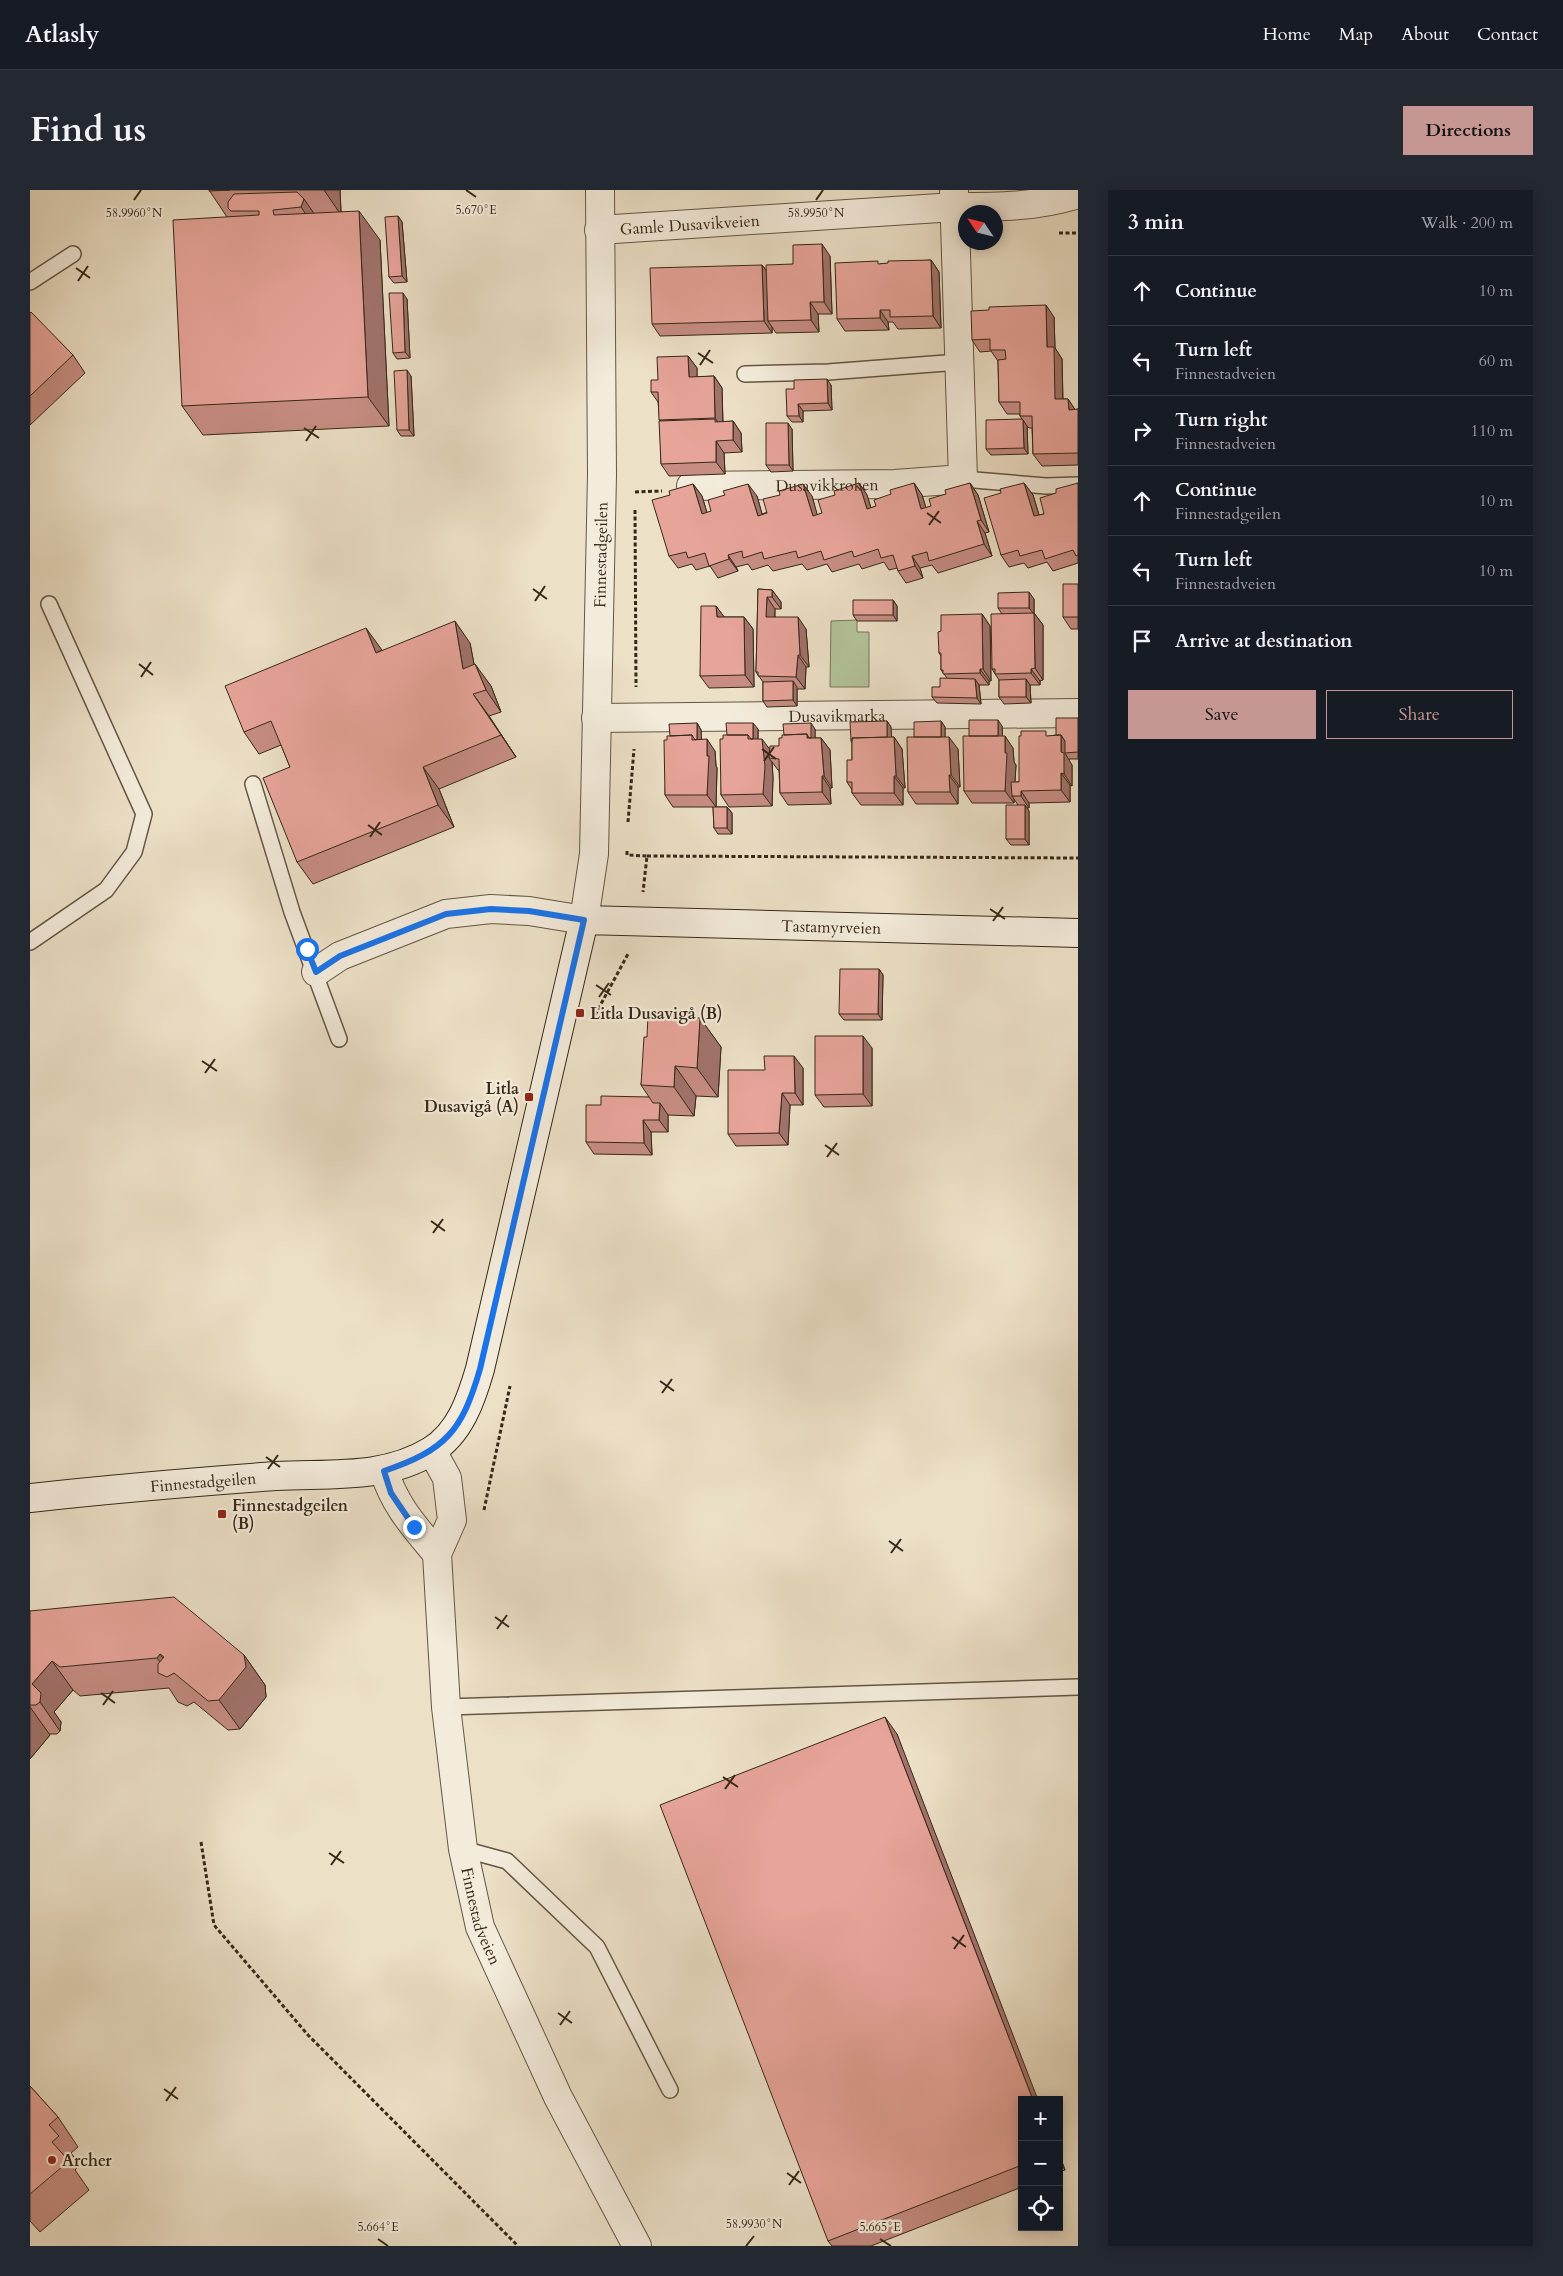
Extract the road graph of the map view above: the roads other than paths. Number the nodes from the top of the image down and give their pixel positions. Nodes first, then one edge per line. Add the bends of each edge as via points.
1 (600, 190) edge
2 (1078, 194) edge
3 (954, 199) edge
4 (599, 230) junction
5 (73, 254) dead end
6 (30, 282) edge
7 (960, 362) junction
8 (745, 374) dead end
9 (963, 479) junction
10 (1078, 485) edge
11 (691, 486) edge
12 (49, 604) dead end
13 (1078, 713) edge
14 (596, 718) junction
15 (253, 784) dead end
16 (584, 920) junction
17 (1078, 933) edge
18 (30, 942) edge
19 (316, 972) junction
20 (339, 1039) dead end
21 (432, 1451) junction
22 (384, 1471) junction
23 (30, 1498) edge
24 (437, 1554) junction
25 (1078, 1687) edge
26 (446, 1707) junction
27 (463, 1849) junction
28 (670, 2090) dead end
29 (637, 2246) edge

1 - 4 street, Finnestadgeilen
2 - 3 street, Gamle Dusavikveien via 1050,203 1005,207
3 - 4 street, Gamle Dusavikveien
3 - 7 street
4 - 14 street, Finnestadgeilen via 602,475
5 - 6 lane
7 - 8 lane via 828,372
7 - 9 street
9 - 10 lane, Dusavikkroken via 1046,486
9 - 11 street, Dusavikkroken via 895,484
12 - 18 lane via 144,814 134,852 106,890
13 - 14 street, Dusavikmarka
14 - 16 street, Finnestadgeilen via 594,854
15 - 19 lane via 292,912
16 - 17 street, Tastamyrveien
16 - 19 street via 491,909 446,914 340,956
16 - 21 street via 480,1369 470,1402 456,1427
19 - 20 lane
21 - 22 street, Finnestadgeilen
21 - 24 street, Finnestadveien via 447,1478 452,1520
22 - 23 street, Finnestadgeilen via 276,1476
22 - 24 street via 391,1493
24 - 26 street, Finnestadveien
25 - 26 lane
26 - 27 street, Finnestadveien
27 - 28 lane via 507,1861 597,1947
27 - 29 street, Finnestadveien via 480,1927 558,2097

